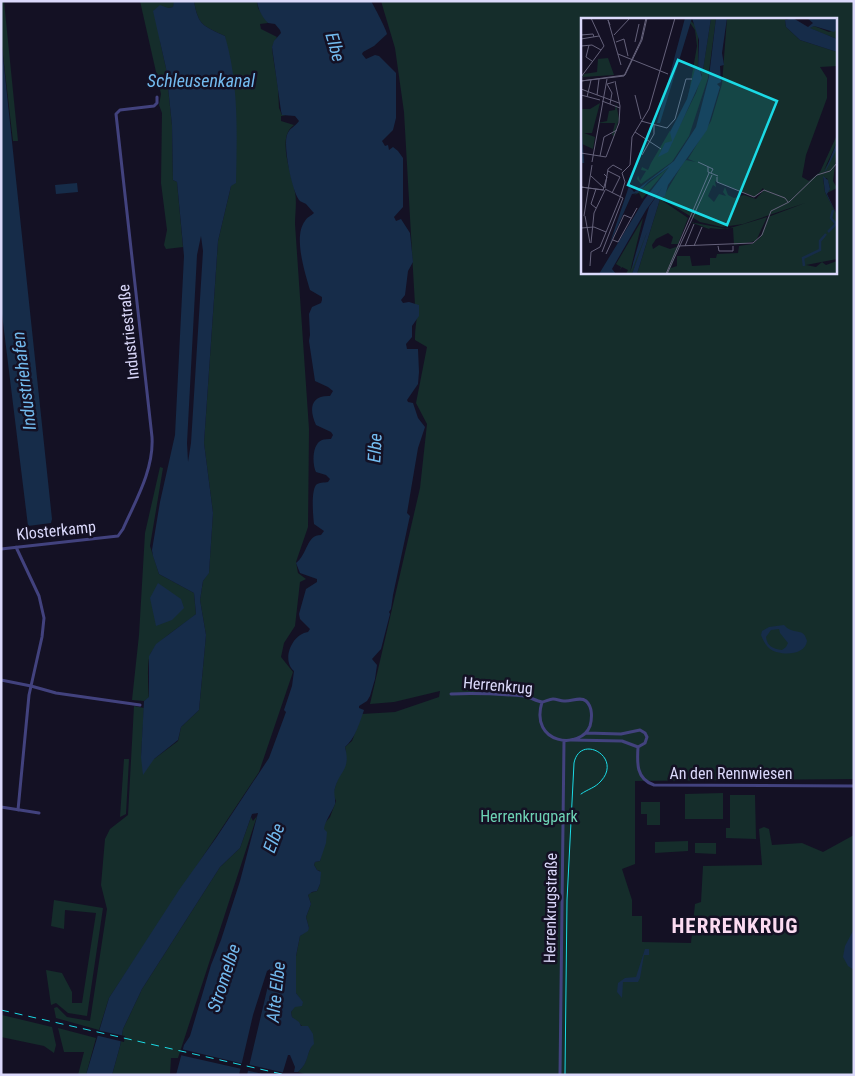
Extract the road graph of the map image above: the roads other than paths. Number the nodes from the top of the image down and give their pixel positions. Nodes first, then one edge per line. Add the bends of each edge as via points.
1 (157, 97) dead end
2 (113, 537) joint
3 (16, 547) junction
4 (1, 549) edge
5 (1, 680) edge
6 (31, 686) junction
7 (451, 694) dead end
8 (542, 702) junction
9 (140, 705) dead end
10 (585, 732) junction
11 (570, 740) junction
12 (564, 741) junction
13 (638, 747) junction
14 (854, 786) edge
15 (1, 807) edge
16 (18, 810) junction
17 (39, 813) dead end
18 (560, 1075) edge

1 - 2 street, Industriestraße via 154,106 120,110 116,114 152,448 148,471 124,529
2 - 3 street, Klosterkamp
3 - 4 street, Klosterkamp
3 - 6 street via 39,596 44,618
5 - 6 street
6 - 9 street
6 - 16 street
7 - 8 street, Herrenkrug via 522,696
8 - 10 street, Herrenkrug via 584,700 592,712
8 - 12 street, Herrenkrug via 542,727 551,736
10 - 11 street
10 - 13 street, An den Rennwiesen via 621,734 640,730 647,739
11 - 12 street
11 - 13 street via 622,741
12 - 18 street, Herrenkrugstraße
13 - 14 street, An den Rennwiesen via 640,774 654,785
15 - 16 street
16 - 17 street

